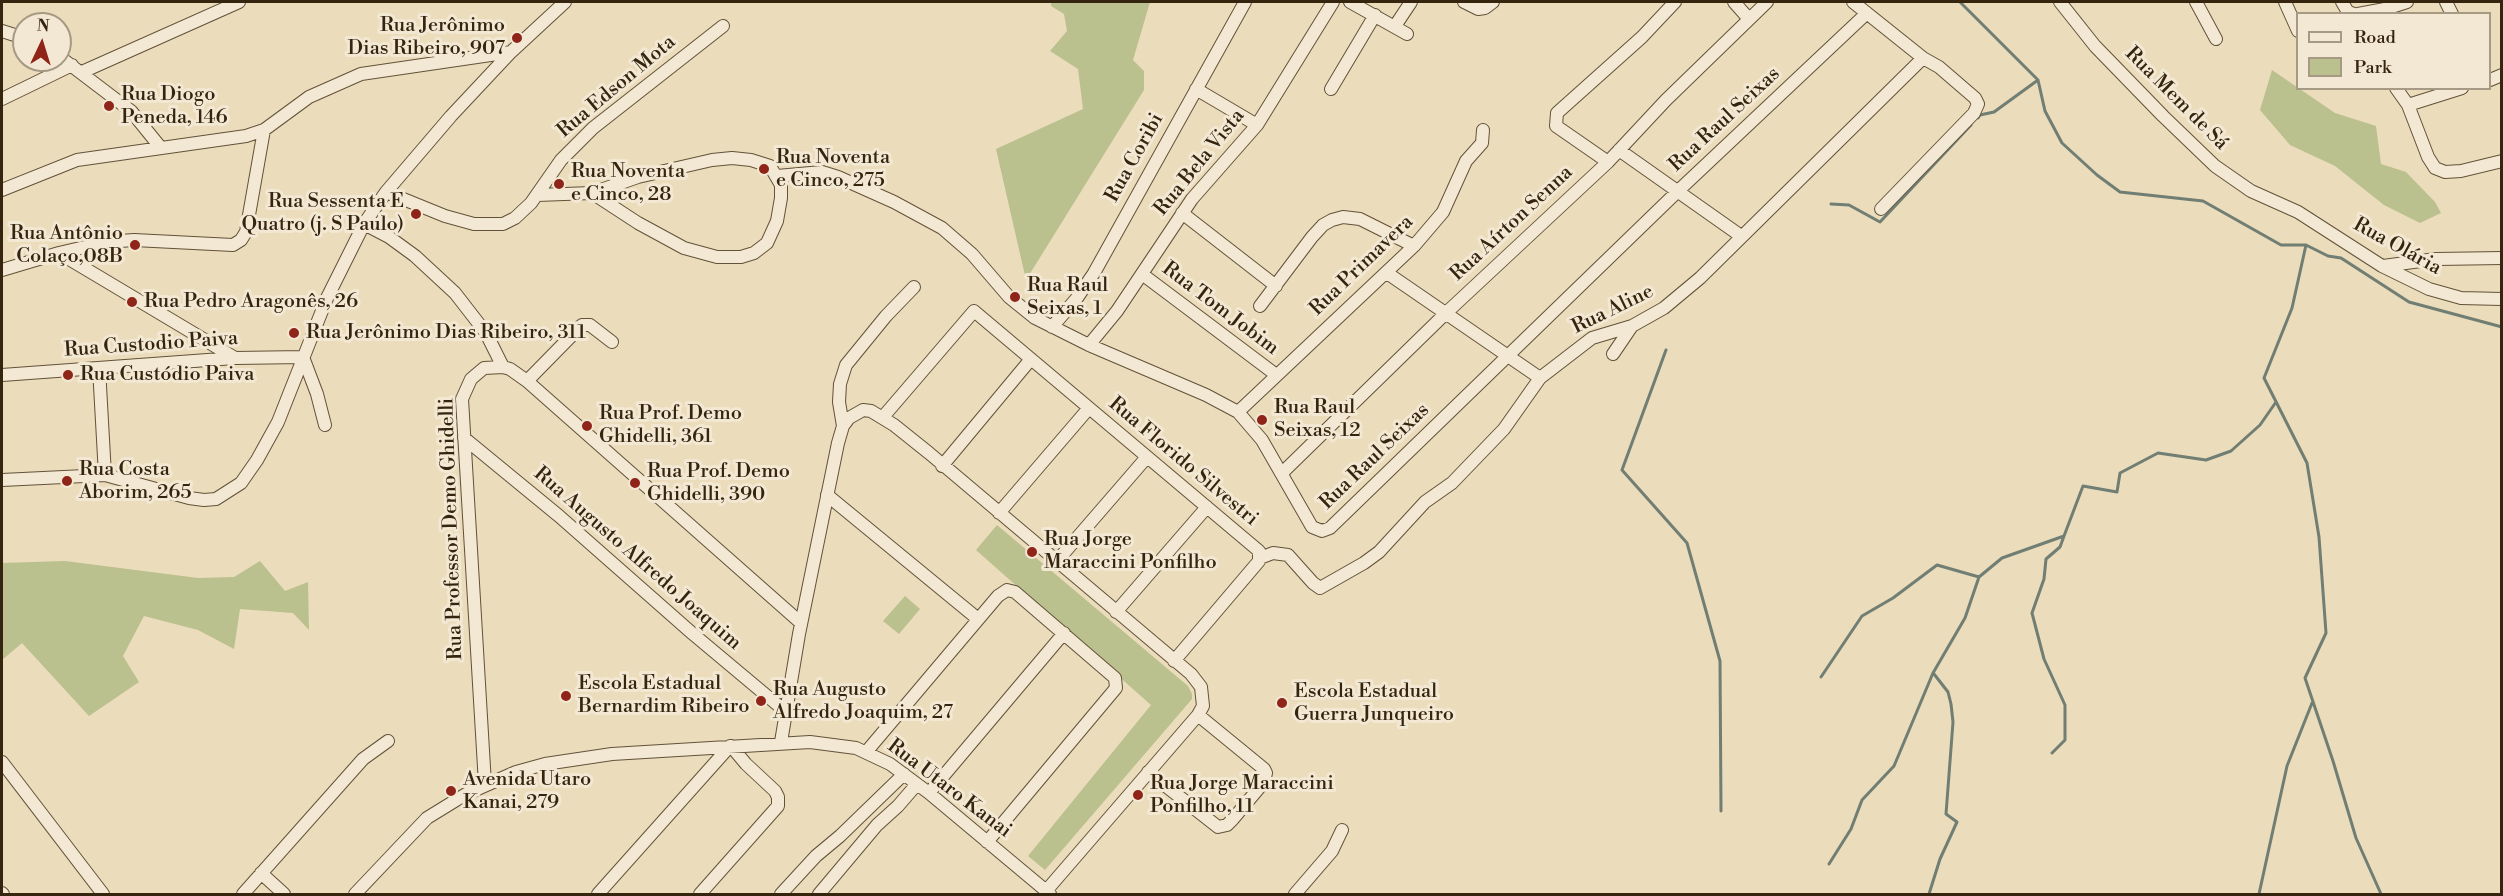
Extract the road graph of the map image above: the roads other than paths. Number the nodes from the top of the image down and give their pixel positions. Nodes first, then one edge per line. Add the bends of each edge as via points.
1 (238, 2) edge
2 (565, 2) edge
3 (1245, 2) edge
4 (1333, 2) edge
5 (1350, 2) edge
6 (1411, 2) edge
7 (1464, 2) edge
8 (1492, 2) edge
9 (1675, 2) edge
10 (1734, 2) edge
11 (1767, 2) edge
12 (1853, 2) edge
13 (2060, 2) edge
14 (2196, 2) edge
15 (2285, 2) edge
16 (2407, 2) edge
17 (2384, 11) edge
18 (1867, 13) junction
19 (1375, 15) junction
20 (1749, 18) junction
21 (723, 26) dead end
22 (1395, 26) junction
23 (2296, 27) edge
24 (1407, 34) dead end
25 (2216, 39) dead end
26 (511, 52) junction
27 (1923, 58) junction
28 (72, 65) edge
29 (77, 69) junction
30 (1196, 88) junction
31 (1331, 88) dead end
32 (2397, 90) edge
33 (2456, 90) edge
34 (2, 99) edge
35 (2408, 105) junction
36 (1257, 125) junction
37 (264, 130) junction
38 (1483, 130) dead end
39 (161, 148) junction
40 (1619, 150) junction
41 (2502, 161) edge
42 (1608, 162) junction
43 (777, 176) junction
44 (2, 190) edge
45 (1678, 191) junction
46 (386, 192) junction
47 (592, 193) junction
48 (537, 195) junction
49 (2282, 205) joint
50 (1881, 209) dead end
51 (1182, 213) junction
52 (364, 224) junction
53 (1741, 236) junction
54 (1414, 246) junction
55 (58, 253) junction
56 (2502, 258) edge
57 (2382, 266) junction
58 (2, 270) edge
59 (1387, 273) junction
60 (1142, 274) junction
61 (1276, 286) junction
62 (914, 287) dead end
63 (2502, 299) edge
64 (1260, 306) dead end
65 (1446, 313) junction
66 (1632, 326) junction
67 (1052, 327) junction
68 (612, 342) dead end
69 (1089, 345) junction
70 (1613, 354) dead end
71 (303, 357) junction
72 (1507, 357) junction
73 (236, 358) junction
74 (1031, 359) junction
75 (503, 367) junction
76 (99, 368) junction
77 (1275, 374) junction
78 (2, 375) edge
79 (1540, 378) junction
80 (527, 381) junction
81 (1089, 408) junction
82 (1238, 412) junction
83 (884, 417) junction
84 (326, 425) dead end
85 (843, 426) junction
86 (464, 438) junction
87 (1147, 457) junction
88 (942, 466) junction
89 (1282, 473) junction
90 (105, 475) junction
91 (2, 480) edge
92 (827, 495) junction
93 (1207, 507) junction
94 (999, 513) junction
95 (1260, 558) junction
96 (1057, 561) junction
97 (1116, 612) junction
98 (978, 619) junction
99 (801, 622) junction
100 (1064, 633) junction
101 (1174, 661) junction
102 (785, 711) junction
103 (1198, 715) junction
104 (388, 741) dead end
105 (781, 742) junction
106 (730, 746) junction
107 (867, 752) junction
108 (2, 762) edge
109 (1148, 772) junction
110 (904, 774) junction
111 (485, 784) junction
112 (917, 784) junction
113 (929, 793) junction
114 (1342, 830) dead end
115 (987, 842) junction
116 (261, 873) junction
117 (1048, 893) edge
118 (103, 894) edge
119 (243, 894) edge
120 (284, 894) edge
121 (355, 894) edge
122 (598, 894) edge
123 (700, 894) edge
124 (781, 894) edge
125 (819, 894) edge
126 (1295, 894) edge

1 - 29 street
2 - 26 street
3 - 30 street, Rua Coribi
4 - 36 street, Rua Bela Vista
5 - 19 street
6 - 22 street
7 - 8 street via 1478,9
9 - 42 street via 1557,113 1556,126
10 - 20 street
11 - 20 street, Rua Aírton Senna
12 - 18 street
13 - 49 street, Rua Mem de Sá via 2095,46 2215,166 2251,191
14 - 25 street
15 - 23 street
16 - 17 street
18 - 27 street
18 - 45 street, Rua Raul Seixas
19 - 22 street
19 - 31 street
20 - 40 street, Rua Aírton Senna
21 - 48 street, Rua Edson Mota via 593,128 561,160
22 - 24 street
26 - 37 street via 361,74 309,97
26 - 46 street
27 - 50 street via 1939,67 1978,104 1974,113
27 - 53 street, Rua Aline
28 - 29 street
29 - 34 street
29 - 39 street via 131,111
30 - 36 street
30 - 67 street, Rua Coribi via 1094,273
32 - 35 street
33 - 35 street
35 - 41 street via 2435,168 2461,171
36 - 51 street, Rua Bela Vista
37 - 39 street
37 - 55 street via 246,232 233,245 134,240
38 - 54 street, Rua Primavera via 1482,143 1466,161 1443,212
39 - 44 street via 76,160
40 - 42 street, Rua Aírton Senna
40 - 45 street
42 - 65 street, Rua Aírton Senna
43 - 47 street via 770,166 752,160 722,159 638,177
43 - 47 street via 781,198 777,222 767,243 741,257 717,257 684,248
43 - 67 street, Rua Raul Seixas via 822,172 838,177 942,228 972,254 1018,305
45 - 53 street
45 - 72 street, Rua Raul Seixas
46 - 48 street, Rua Edson Mota via 445,216 482,224 503,224 515,218
46 - 52 street
47 - 48 street
49 - 57 street, Rua Olária
51 - 60 street, Rua Bela Vista
51 - 61 street
52 - 71 street
52 - 75 street via 415,256 455,293 486,333
53 - 66 street, Rua Aline via 1664,308
54 - 59 street, Rua Primavera
54 - 61 street via 1360,219 1332,220 1312,237
55 - 58 street
55 - 73 street
56 - 57 street via 2470,257
57 - 63 street, Rua Olária via 2461,298
59 - 65 street
59 - 77 street, Rua Primavera
60 - 69 street, Rua Bela Vista
60 - 77 street, Rua Tom Jobim
61 - 64 street
62 - 85 street via 846,365 839,402
65 - 72 street
65 - 89 street, Rua Aírton Senna
66 - 70 street
66 - 79 street, Rua Aline via 1592,338
67 - 69 street, Rua Raul Seixas
68 - 80 street via 590,325 582,325
69 - 82 street, Rua Raul Seixas
71 - 73 street, Rua Custodio Paiva
71 - 84 street
71 - 90 street via 271,435 241,483 216,499 189,498
72 - 79 street
72 - 89 street, Rua Raul Seixas via 1326,531 1312,527
73 - 76 street, Rua Custodio Paiva
74 - 81 street, Rua Florido Silvestri
74 - 83 street, Rua Florido Silvestri via 970,308
74 - 88 street
75 - 80 street
75 - 86 street, Rua Professor Demo Ghidelli via 484,368 465,388
76 - 78 street, Rua Custodio Paiva
76 - 90 street
77 - 82 street, Rua Primavera
79 - 95 street, Rua Aline via 1504,429 1452,483 1425,502 1364,563 1320,588 1288,555 1273,553
80 - 99 street
81 - 87 street, Rua Florido Silvestri
81 - 94 street
82 - 89 street, Rua Raul Seixas via 1262,440
83 - 85 street via 864,410
83 - 88 street
85 - 92 street
86 - 102 street, Rua Augusto Alfredo Joaquim
86 - 111 street, Rua Professor Demo Ghidelli
87 - 93 street, Rua Florido Silvestri
87 - 96 street
88 - 94 street
90 - 91 street
92 - 98 street
92 - 99 street
93 - 95 street, Rua Florido Silvestri via 1259,551
93 - 97 street
94 - 96 street
95 - 101 street, Rua Florido Silvestri
96 - 97 street
97 - 101 street
98 - 100 street via 999,596 1011,590
98 - 107 street
99 - 102 street
100 - 113 street
100 - 115 street via 1115,678 1116,688
101 - 103 street via 1202,687 1203,706
102 - 105 street
103 - 109 street
103 - 109 street via 1266,773 1264,782 1227,825 1218,826
104 - 116 street via 363,759
105 - 106 street, Rua Utaro Kanai
105 - 107 street, Rua Utaro Kanai via 829,743
106 - 111 street, Rua Utaro Kanai via 575,759 535,766
106 - 122 street
106 - 123 street via 775,792 778,806
107 - 110 street, Rua Utaro Kanai
108 - 118 street
109 - 117 street
110 - 112 street, Rua Utaro Kanai
110 - 124 street
111 - 121 street, Rua Utaro Kanai via 427,818
112 - 113 street, Rua Utaro Kanai
112 - 125 street
113 - 115 street, Rua Utaro Kanai
114 - 126 street via 1332,851
115 - 117 street, Rua Utaro Kanai
116 - 119 street
116 - 120 street

